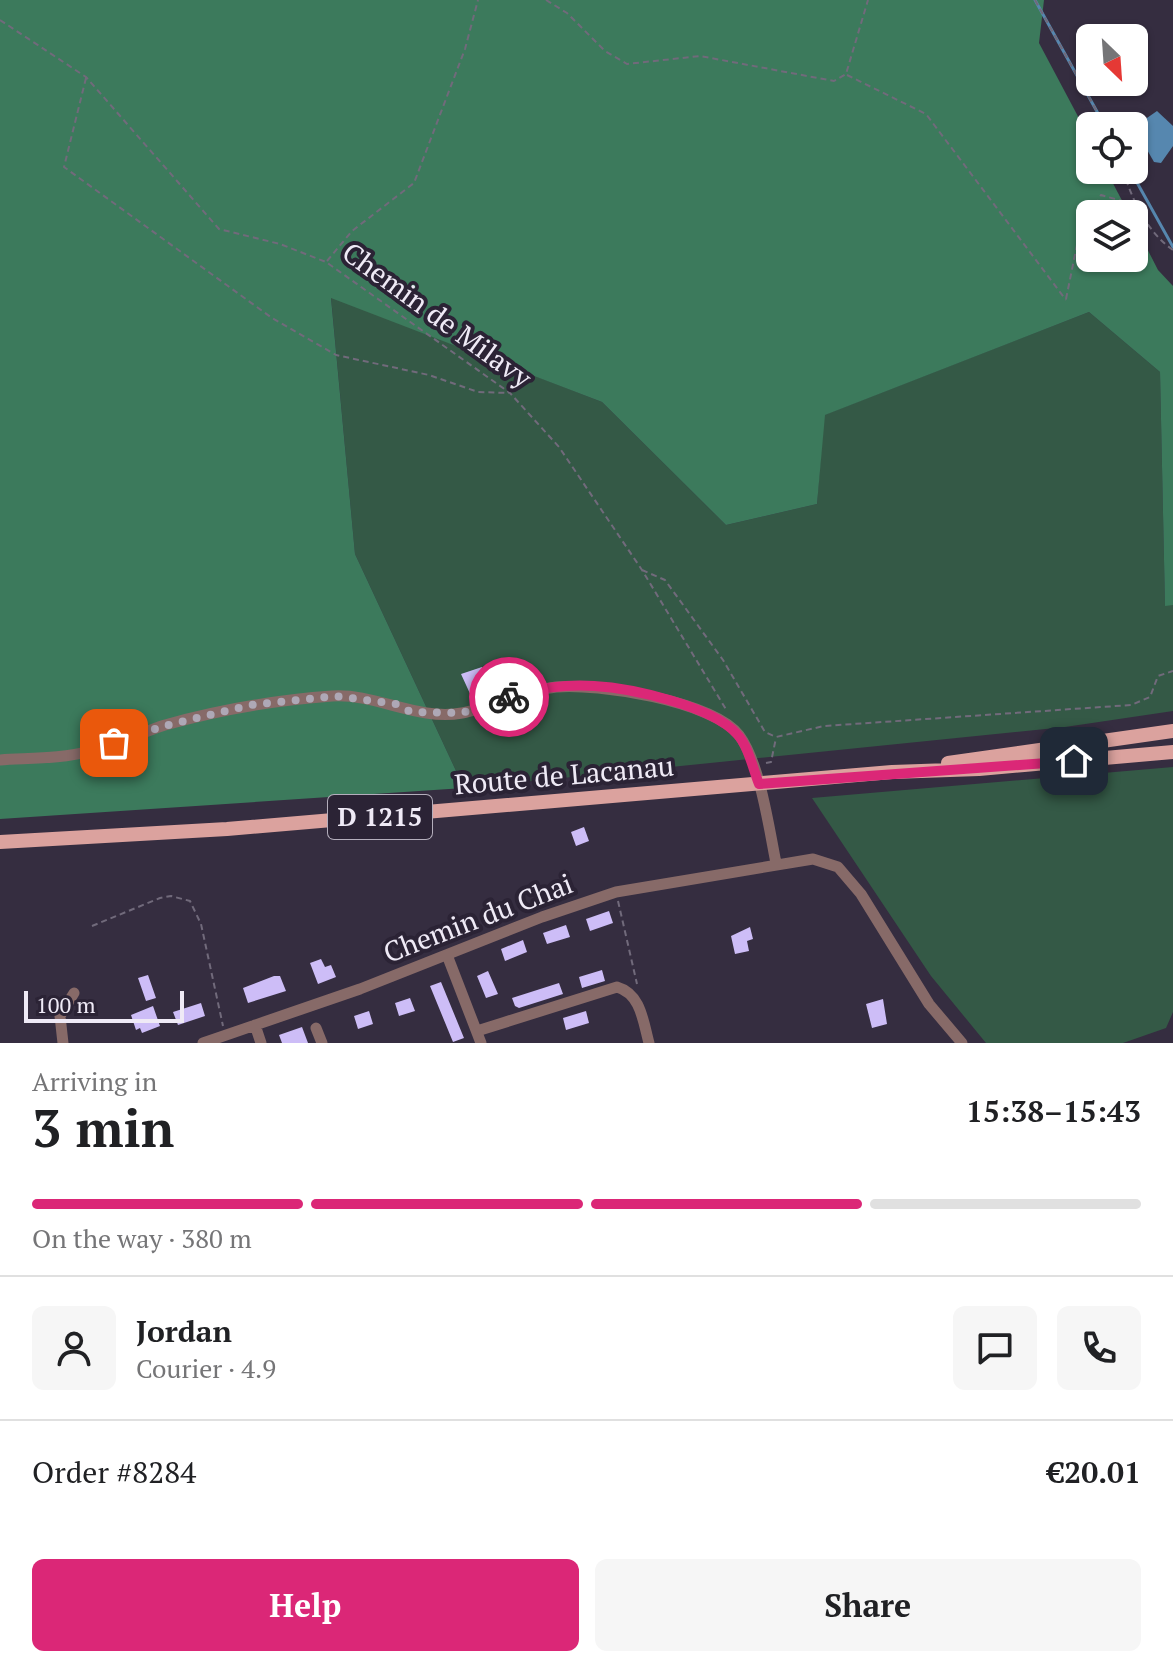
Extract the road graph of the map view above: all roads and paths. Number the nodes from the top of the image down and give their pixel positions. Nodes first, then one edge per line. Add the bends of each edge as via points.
1 (478, 0) edge
2 (546, 0) edge
3 (868, 0) edge
4 (1035, 0) edge
5 (0, 20) edge
6 (846, 74) junction
7 (86, 77) junction
8 (1097, 112) edge
9 (1098, 200) edge
10 (1118, 200) edge
11 (1148, 223) edge
12 (1076, 250) edge
13 (1173, 250) edge
14 (326, 262) junction
15 (510, 393) junction
16 (642, 570) junction
17 (1173, 671) edge
18 (727, 711) dead end
19 (1173, 731) edge
20 (776, 737) junction
21 (1173, 752) edge
22 (0, 760) edge
23 (752, 768) junction
24 (892, 772) junction
25 (759, 784) junction
26 (0, 842) edge
27 (776, 863) junction
28 (616, 892) junction
29 (92, 926) dead end
30 (447, 955) junction
31 (74, 993) dead end
32 (636, 999) junction
33 (255, 1025) junction
34 (316, 1028) dead end
35 (225, 1035) junction
36 (479, 1037) edge
37 (63, 1043) edge
38 (203, 1043) edge
39 (261, 1043) edge
40 (322, 1043) edge
41 (649, 1043) edge
42 (962, 1043) edge

1 - 14 path via 414,183 352,231
2 - 6 path via 627,64 700,56 834,81
3 - 6 path
4 - 8 path
5 - 7 path, Chemin de Milavy
6 - 12 path via 926,114 1066,300
7 - 14 path, Chemin de Milavy via 219,229
7 - 15 path via 64,167 272,318 336,355 429,375 478,392
9 - 10 path via 1101,195
11 - 13 path via 1156,238
14 - 15 path, Chemin de Milavy
15 - 16 path, Chemin de Milavy via 559,447
16 - 18 path, Chemin de Milavy
16 - 20 path via 665,580 723,660 765,732
17 - 20 path via 1158,676 1150,697 1131,705 824,726
19 - 24 main road, Route de Lacanau / D 1215
20 - 23 path via 771,762
21 - 24 main road, Route de Lacanau / D 1215
22 - 23 street via 88,752 251,705 335,696 396,704 411,712 462,713 513,695 593,686 632,692 720,719 739,736
23 - 25 street
24 - 25 main road, Route de Lacanau / D 1215
25 - 26 main road, Route de Lacanau / D 1215 via 227,829
25 - 27 street
27 - 28 street, Chemin du Chai
27 - 42 street via 813,859 838,867 861,894 929,1004
28 - 30 street, Chemin du Chai
28 - 32 path
29 - 35 path via 160,898 190,901 201,924
30 - 33 street, Chemin du Chai
30 - 36 street
31 - 37 street via 60,1016
32 - 36 street via 617,987
32 - 41 street
33 - 35 street, Chemin du Chai
33 - 39 street
34 - 40 street
35 - 38 street, Chemin du Chai

